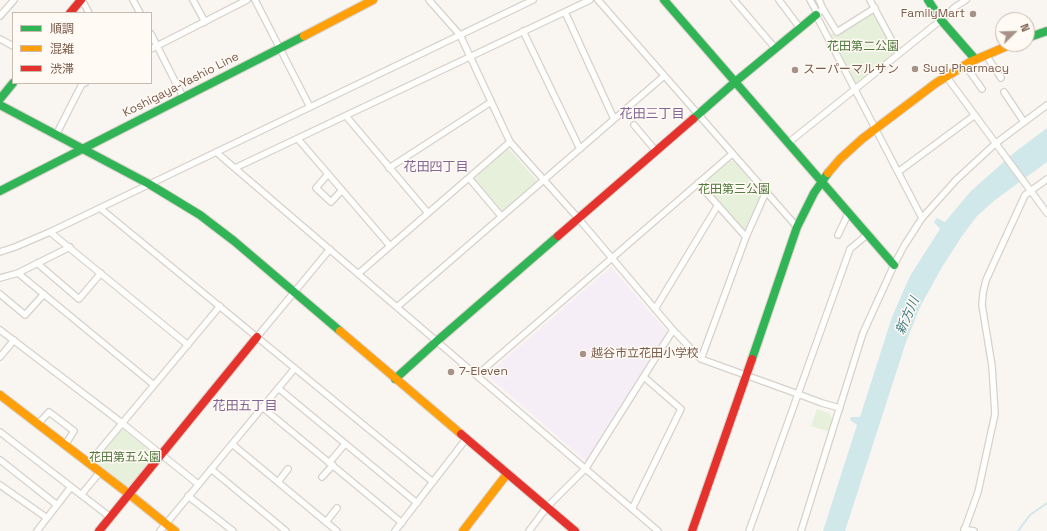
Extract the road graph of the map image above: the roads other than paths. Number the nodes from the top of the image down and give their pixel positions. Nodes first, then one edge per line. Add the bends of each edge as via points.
1 (14, 0) edge
2 (82, 0) edge
3 (134, 0) edge
4 (194, 0) edge
5 (247, 0) edge
6 (255, 0) edge
7 (373, 0) edge
8 (429, 0) edge
9 (533, 0) edge
10 (590, 0) edge
11 (598, 0) edge
12 (664, 0) edge
13 (734, 0) edge
14 (779, 0) edge
15 (810, 0) edge
16 (819, 0) edge
17 (870, 0) edge
18 (928, 0) edge
19 (966, 0) edge
20 (875, 8) junction
21 (823, 9) junction
22 (71, 12) edge
23 (88, 12) edge
24 (140, 12) edge
25 (565, 12) junction
26 (817, 15) junction
27 (0, 16) edge
28 (941, 20) junction
29 (204, 22) junction
30 (800, 28) junction
31 (523, 31) junction
32 (1047, 31) edge
33 (1035, 35) edge
34 (152, 36) edge
35 (460, 36) junction
36 (0, 39) edge
37 (12, 45) edge
38 (157, 46) junction
39 (152, 48) edge
40 (280, 48) junction
41 (775, 48) junction
42 (995, 51) edge
43 (899, 54) junction
44 (986, 55) junction
45 (470, 57) junction
46 (975, 59) junction
47 (965, 65) junction
48 (664, 76) junction
49 (946, 76) junction
50 (1001, 78) dead end
51 (735, 82) junction
52 (12, 84) edge
53 (82, 84) edge
54 (982, 89) dead end
55 (855, 90) junction
56 (1004, 92) dead end
57 (183, 97) junction
58 (0, 99) edge
59 (491, 102) junction
60 (0, 105) edge
61 (1047, 105) edge
62 (310, 107) junction
63 (698, 114) junction
64 (975, 115) junction
65 (346, 116) junction
66 (614, 119) junction
67 (1024, 122) junction
68 (634, 125) dead end
69 (874, 128) junction
70 (56, 135) junction
71 (298, 139) junction
72 (510, 142) junction
73 (788, 143) junction
74 (996, 143) junction
75 (580, 148) junction
76 (82, 149) junction
77 (656, 151) junction
78 (216, 152) junction
79 (732, 154) junction
80 (235, 168) junction
81 (389, 168) junction
82 (898, 172) junction
83 (328, 174) junction
84 (469, 178) junction
85 (1047, 179) edge
86 (544, 180) junction
87 (822, 182) junction
88 (149, 184) junction
89 (698, 184) junction
90 (342, 190) junction
91 (0, 191) edge
92 (1030, 191) junction
93 (766, 192) junction
94 (718, 205) junction
95 (100, 208) junction
96 (849, 212) junction
97 (1047, 212) edge
98 (428, 213) junction
99 (501, 216) junction
100 (578, 218) junction
101 (922, 218) junction
102 (797, 228) junction
103 (50, 232) junction
104 (868, 234) junction
105 (838, 235) dead end
106 (746, 238) junction
107 (390, 246) junction
108 (70, 247) junction
109 (330, 249) junction
110 (0, 252) edge
111 (612, 258) junction
112 (37, 263) junction
113 (894, 265) junction
114 (18, 273) junction
115 (101, 273) junction
116 (358, 274) junction
117 (0, 278) edge
118 (294, 292) junction
119 (0, 294) edge
120 (44, 294) junction
121 (220, 306) junction
122 (397, 307) junction
123 (655, 309) junction
124 (0, 330) edge
125 (673, 330) junction
126 (257, 337) junction
127 (14, 340) junction
128 (437, 340) junction
129 (188, 345) junction
130 (0, 358) edge
131 (701, 359) junction
132 (295, 368) junction
133 (746, 375) junction
134 (476, 376) junction
135 (644, 377) junction
136 (395, 379) junction
137 (154, 385) junction
138 (278, 388) junction
139 (798, 394) junction
140 (0, 395) edge
141 (262, 407) junction
142 (840, 408) junction
143 (122, 423) junction
144 (38, 424) junction
145 (0, 432) edge
146 (466, 439) junction
147 (232, 444) junction
148 (345, 444) junction
149 (65, 445) junction
150 (161, 454) junction
151 (0, 460) edge
152 (89, 463) junction
153 (331, 464) junction
154 (586, 468) junction
155 (211, 469) junction
156 (288, 469) dead end
157 (100, 472) junction
158 (507, 474) junction
159 (322, 477) dead end
160 (278, 482) junction
161 (433, 482) junction
162 (198, 484) junction
163 (0, 485) edge
164 (71, 487) junction
165 (81, 494) junction
166 (129, 494) junction
167 (188, 496) junction
168 (417, 503) junction
169 (57, 505) junction
170 (547, 507) junction
171 (337, 508) dead end
172 (632, 509) junction
173 (110, 517) junction
174 (46, 518) junction
175 (326, 522) junction
176 (402, 522) junction
177 (166, 524) junction
178 (964, 530) edge
179 (37, 531) edge
180 (99, 531) edge
181 (160, 531) edge
182 (175, 531) edge
183 (233, 531) edge
184 (286, 531) edge
185 (337, 531) edge
186 (395, 531) edge
187 (463, 531) edge
188 (529, 531) edge
189 (575, 531) edge
190 (658, 531) edge
191 (692, 531) edge
192 (749, 531) edge
193 (801, 531) edge
194 (974, 531) edge

1 - 27 street
2 - 22 street
2 - 23 street
3 - 24 street
4 - 29 street
5 - 29 street
6 - 40 street
7 - 40 street, Koshigaya-Yashio Line
8 - 35 street
9 - 35 street
10 - 25 street
11 - 48 street
12 - 51 street
13 - 41 street
14 - 30 street
15 - 26 street
16 - 21 street
17 - 20 street
18 - 28 street
19 - 28 street
20 - 21 street via 837,32
20 - 43 street
21 - 26 street
25 - 31 street
25 - 66 street
26 - 30 street
26 - 55 street
28 - 43 street
28 - 46 street
29 - 38 street
30 - 41 street
31 - 45 street
31 - 75 street
32 - 33 street
34 - 38 street
35 - 45 street
35 - 62 street
36 - 37 street
38 - 39 street
38 - 57 street
40 - 57 street, Koshigaya-Yashio Line
40 - 62 street
41 - 51 street
42 - 44 street
43 - 55 street
44 - 46 street
44 - 50 street
45 - 59 street
45 - 65 street
46 - 47 street
47 - 49 street
47 - 54 street
48 - 63 street
48 - 66 street
49 - 64 street
49 - 69 street
51 - 63 street
51 - 73 street
52 - 58 street
53 - 70 street
55 - 69 street
55 - 73 street
56 - 67 street
57 - 76 street, Koshigaya-Yashio Line
59 - 72 street
59 - 81 street
60 - 70 street
61 - 67 street
62 - 78 street
63 - 77 street
63 - 79 street
64 - 74 street
64 - 82 street
65 - 71 street
65 - 81 street
66 - 75 street
67 - 74 street
68 - 77 street
69 - 82 street
69 - 87 street via 843,156
70 - 76 street
71 - 80 street
71 - 83 street
72 - 84 street
72 - 86 street
73 - 87 street
74 - 92 street
74 - 101 street via 956,180
75 - 86 street
76 - 88 street
76 - 91 street, Koshigaya-Yashio Line
77 - 100 street
78 - 80 street
78 - 88 street
79 - 89 street
79 - 93 street
80 - 109 street
81 - 98 street
82 - 101 street
83 - 90 street
83 - 90 street via 316,188 330,202
84 - 98 street
84 - 99 street
85 - 92 street
86 - 99 street
86 - 100 street
87 - 96 street
87 - 102 street
88 - 95 street
88 - 118 street via 213,225
89 - 94 street
89 - 111 street
90 - 107 street
92 - 97 street
92 - 178 street via 1025,195 986,280 983,293 982,305 992,366 995,414 978,492
93 - 102 street
93 - 106 street
94 - 106 street
94 - 123 street
95 - 103 street
95 - 121 street
96 - 104 street
96 - 105 street
98 - 107 street
99 - 122 street
100 - 111 street
100 - 128 street
101 - 113 street
102 - 133 street
103 - 108 street
103 - 110 street
104 - 113 street
104 - 139 street via 850,249
106 - 131 street
107 - 116 street
108 - 112 street
108 - 115 street
109 - 116 street
109 - 118 street
111 - 123 street
111 - 134 street
112 - 114 street
112 - 115 street via 79,299
113 - 142 street via 864,333
114 - 117 street
114 - 120 street
115 - 129 street
116 - 122 street
118 - 126 street
118 - 136 street
119 - 120 street via 25,315
120 - 137 street
121 - 126 street
121 - 129 street
122 - 128 street
123 - 125 street
124 - 127 street
125 - 131 street
125 - 135 street
126 - 132 street
126 - 150 street
127 - 130 street
127 - 143 street
128 - 134 street
128 - 136 street
129 - 137 street
131 - 133 street
132 - 138 street
132 - 161 street
133 - 139 street
133 - 191 street
134 - 154 street
135 - 154 street
135 - 172 street via 681,409
136 - 146 street
137 - 143 street
138 - 141 street
138 - 148 street
139 - 142 street
139 - 192 street
140 - 144 street
141 - 147 street
141 - 153 street
142 - 193 street
143 - 150 street
143 - 152 street
144 - 149 street
144 - 149 street via 49,412 74,431
145 - 164 street
146 - 158 street
146 - 161 street
147 - 155 street
147 - 160 street
148 - 153 street
148 - 168 street
149 - 152 street
150 - 162 street
150 - 166 street
151 - 169 street
152 - 157 street
153 - 159 street
153 - 176 street
154 - 170 street
154 - 172 street
155 - 162 street
155 - 184 street
156 - 160 street
157 - 165 street
157 - 166 street
158 - 170 street
158 - 187 street
160 - 175 street
161 - 168 street
162 - 167 street
163 - 174 street
164 - 165 street
164 - 169 street
165 - 173 street
166 - 173 street
166 - 177 street
167 - 177 street
167 - 183 street
168 - 176 street
169 - 174 street
170 - 188 street
170 - 189 street
171 - 175 street
172 - 190 street
173 - 180 street
174 - 179 street
175 - 185 street
176 - 186 street
177 - 181 street
177 - 182 street
178 - 194 street

